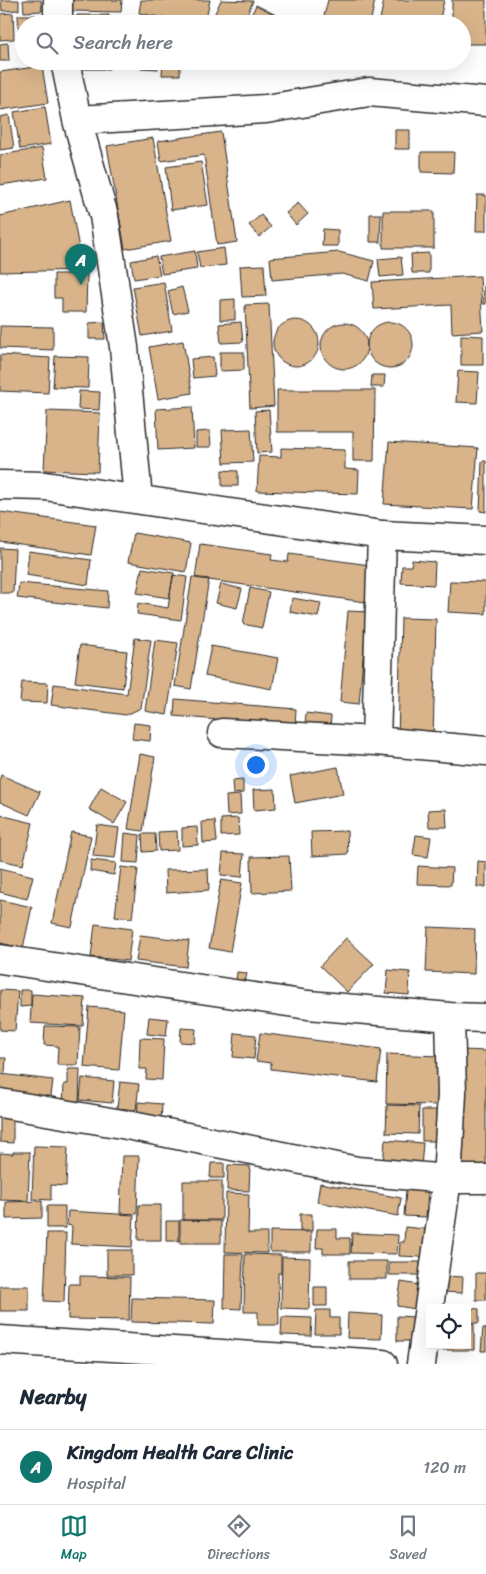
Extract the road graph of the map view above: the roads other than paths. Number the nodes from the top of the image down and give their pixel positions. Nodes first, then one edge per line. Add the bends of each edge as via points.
1 (58, 0) edge
2 (58, 15) edge
3 (67, 70) edge
4 (486, 102) edge
5 (77, 120) junction
6 (0, 485) edge
7 (138, 499) junction
8 (382, 535) junction
9 (486, 540) edge
10 (222, 733) dead end
11 (376, 742) junction
12 (486, 751) edge
13 (0, 959) edge
14 (450, 1017) junction
15 (486, 1018) edge
16 (0, 1103) edge
17 (447, 1179) junction
18 (486, 1179) edge
19 (0, 1340) edge
20 (98, 1355) edge
21 (383, 1364) edge
22 (421, 1364) edge

1 - 2 street
3 - 5 street
4 - 5 street via 369,92 266,109
5 - 7 street via 104,216 124,347
6 - 7 street via 45,486
7 - 8 street
8 - 9 street
8 - 11 street
10 - 11 street
11 - 12 street
13 - 14 street via 308,1005
14 - 15 street
14 - 17 street via 452,1094
16 - 17 street via 357,1171
17 - 18 street
17 - 22 street
19 - 20 street
20 - 21 street

